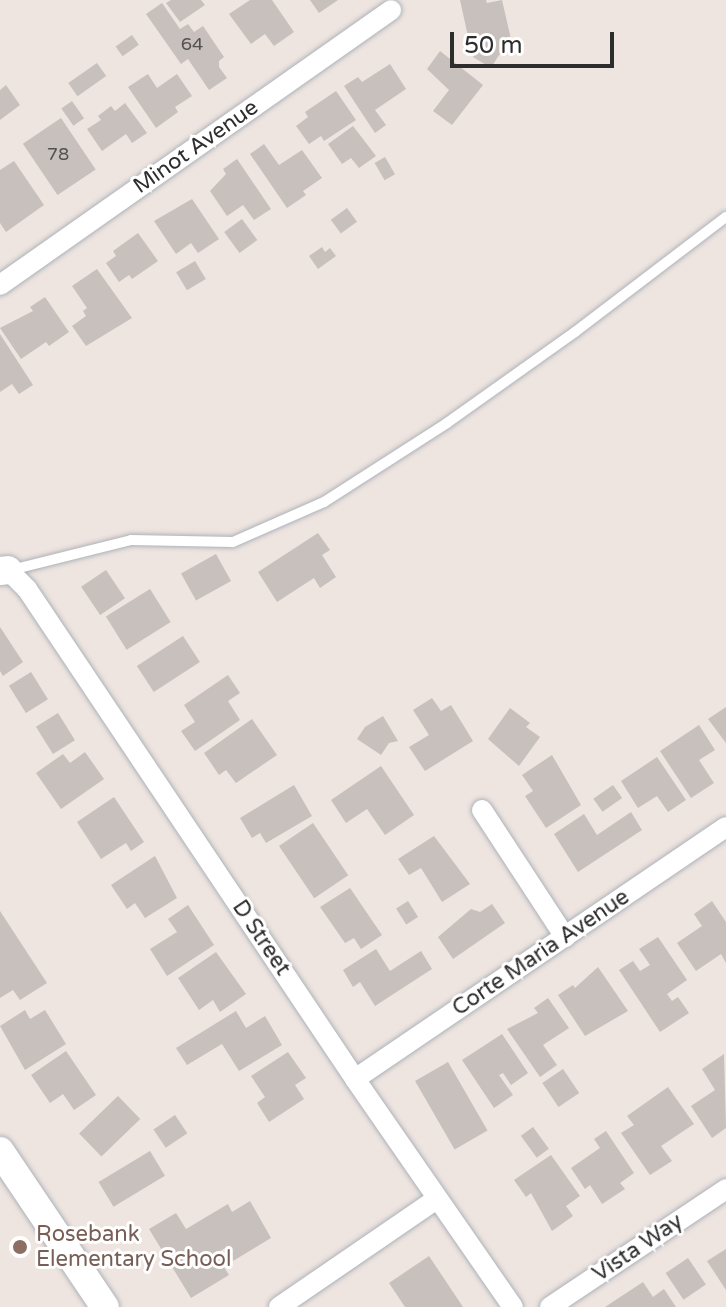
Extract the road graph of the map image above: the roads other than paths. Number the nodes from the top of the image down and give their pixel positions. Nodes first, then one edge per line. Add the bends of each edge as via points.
1 (391, 10) dead end
2 (726, 217) edge
3 (0, 285) edge
4 (4, 570) edge
5 (482, 810) dead end
6 (726, 827) edge
7 (565, 937) junction
8 (355, 1079) junction
9 (0, 1151) edge
10 (726, 1189) edge
11 (437, 1199) junction
12 (105, 1307) edge
13 (279, 1307) edge
14 (513, 1307) edge
15 (550, 1307) edge

1 - 3 street, Minot Avenue
2 - 4 lane via 447,423 324,502 233,542 131,540
4 - 8 street, D Street via 27,589
5 - 7 street
6 - 7 street, Corte Maria Avenue
7 - 8 street, Corte Maria Avenue
8 - 11 street, D Street
9 - 12 street
10 - 15 street, Vista Way
11 - 13 street
11 - 14 street, D Street

